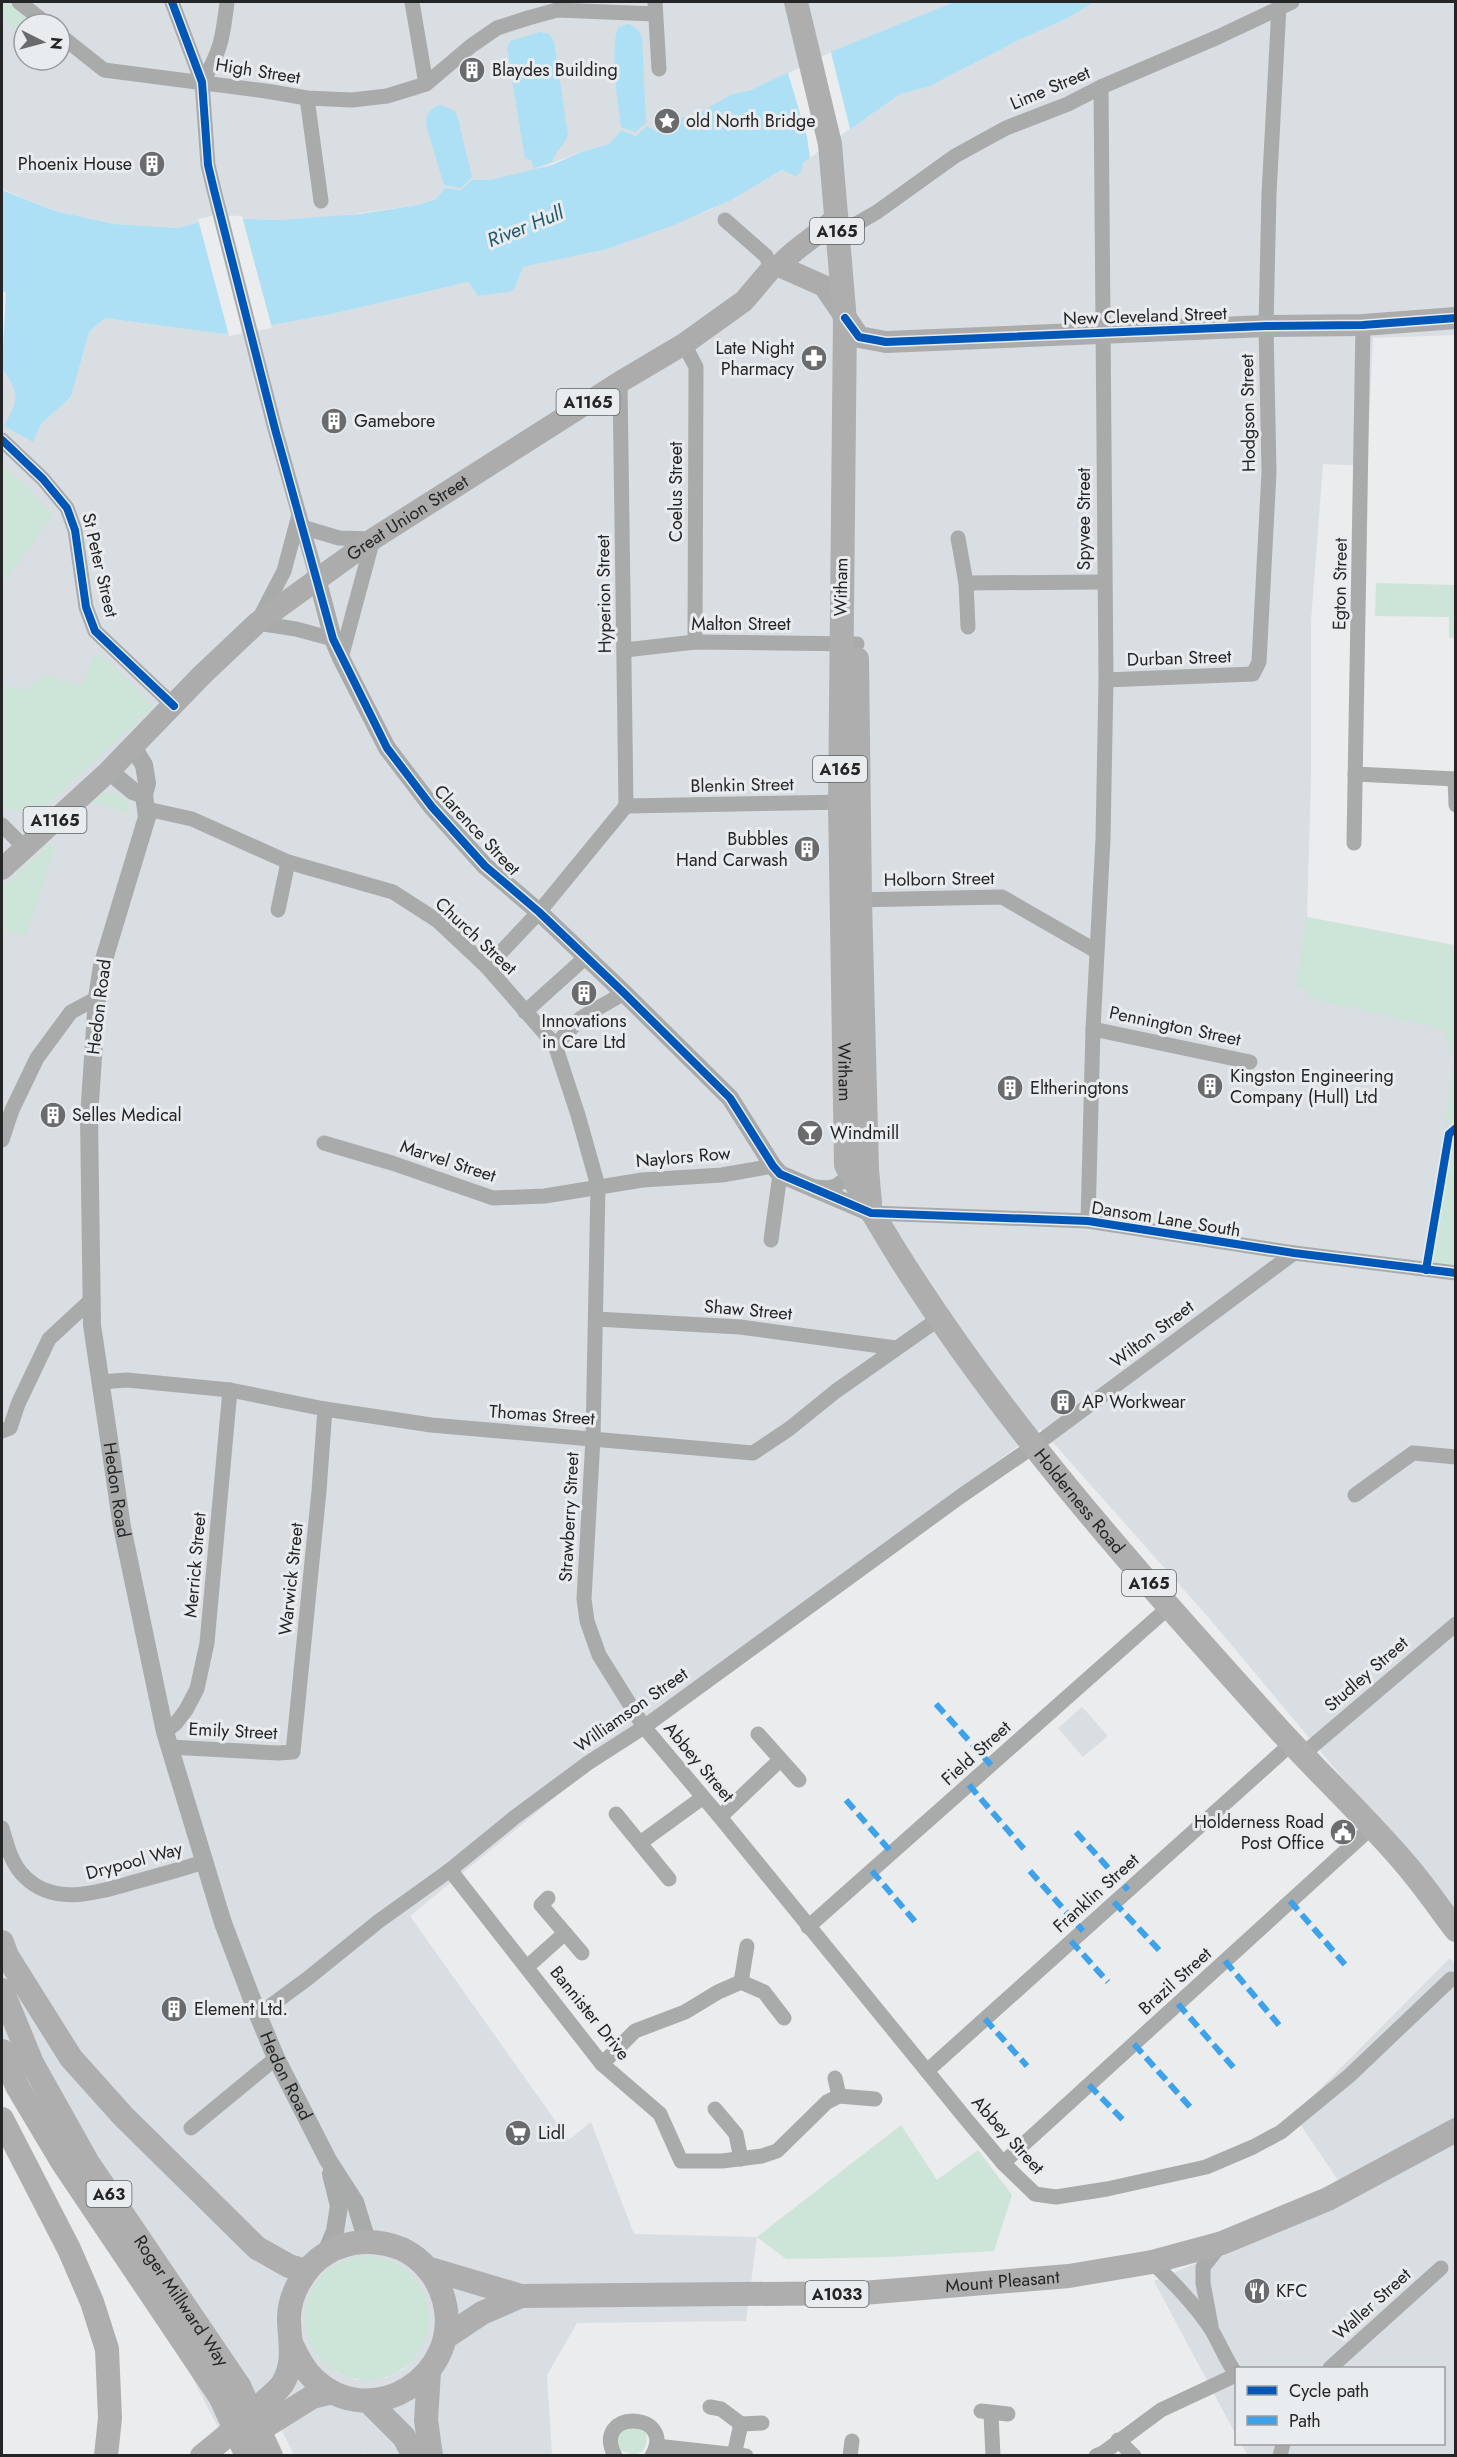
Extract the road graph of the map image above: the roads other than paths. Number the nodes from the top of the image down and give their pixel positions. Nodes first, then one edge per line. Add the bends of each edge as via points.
1 (19, 2) edge
2 (172, 2) edge
3 (227, 2) edge
4 (412, 2) edge
5 (796, 2) edge
6 (1286, 4) edge
7 (655, 8) edge
8 (32, 12) edge
9 (72, 44) edge
10 (659, 69) dead end
11 (202, 82) junction
12 (426, 84) junction
13 (1101, 87) junction
14 (307, 98) junction
15 (321, 201) dead end
16 (725, 220) dead end
17 (837, 226) junction
18 (776, 267) junction
19 (845, 318) junction
20 (1455, 318) edge
21 (1363, 325) junction
22 (1266, 326) junction
23 (1104, 333) junction
24 (684, 344) junction
25 (620, 382) junction
26 (2, 440) edge
27 (301, 521) junction
28 (958, 538) dead end
29 (373, 539) junction
30 (316, 578) junction
31 (1104, 582) junction
32 (966, 583) junction
33 (257, 623) junction
34 (968, 627) dead end
35 (333, 639) junction
36 (695, 642) junction
37 (848, 644) junction
38 (625, 650) junction
39 (341, 657) junction
40 (1253, 674) joint
41 (1106, 680) junction
42 (174, 706) junction
43 (133, 747) junction
44 (109, 771) junction
45 (1355, 774) junction
46 (1455, 779) edge
47 (145, 802) junction
48 (849, 802) junction
49 (1455, 805) edge
50 (626, 806) junction
51 (2, 825) edge
52 (1354, 843) dead end
53 (25, 848) junction
54 (288, 862) junction
55 (2, 869) edge
56 (850, 900) junction
57 (278, 910) dead end
58 (539, 912) junction
59 (1096, 951) junction
60 (586, 957) junction
61 (487, 968) junction
62 (624, 993) junction
63 (96, 998) junction
64 (525, 1012) junction
65 (1093, 1029) junction
66 (555, 1045) junction
67 (1250, 1062) dead end
68 (2, 1140) edge
69 (324, 1143) dead end
70 (846, 1165) junction
71 (776, 1170) junction
72 (598, 1186) junction
73 (804, 1186) junction
74 (871, 1213) junction
75 (1088, 1221) junction
76 (771, 1240) dead end
77 (1294, 1253) junction
78 (1455, 1273) edge
79 (90, 1301) junction
80 (940, 1318) junction
81 (596, 1319) junction
82 (896, 1348) junction
83 (100, 1382) junction
84 (230, 1390) junction
85 (325, 1409) junction
86 (2, 1431) edge
87 (593, 1438) junction
88 (1034, 1446) junction
89 (1455, 1457) edge
90 (1355, 1495) dead end
91 (1168, 1607) junction
92 (1455, 1624) edge
93 (644, 1727) junction
94 (758, 1734) dead end
95 (168, 1739) junction
96 (1297, 1749) junction
97 (293, 1752) joint
98 (780, 1760) junction
99 (799, 1780) dead end
100 (702, 1798) junction
101 (616, 1814) dead end
102 (720, 1817) junction
103 (1372, 1827) junction
104 (2, 1828) edge
105 (640, 1844) junction
106 (204, 1862) junction
107 (450, 1870) junction
108 (669, 1879) dead end
109 (548, 1898) dead end
110 (1453, 1926) edge
111 (808, 1927) junction
112 (565, 1933) junction
113 (2, 1942) edge
114 (747, 1946) dead end
115 (582, 1953) dead end
116 (527, 1967) junction
117 (1451, 1979) dead end
118 (741, 1982) junction
119 (2, 1990) edge
120 (258, 2015) junction
121 (784, 2018) dead end
122 (2, 2051) edge
123 (276, 2058) junction
124 (602, 2064) junction
125 (927, 2071) junction
126 (834, 2078) dead end
127 (839, 2096) junction
128 (875, 2099) dead end
129 (715, 2109) dead end
130 (2, 2119) edge
131 (191, 2128) dead end
132 (1454, 2130) edge
133 (741, 2159) junction
134 (328, 2160) junction
135 (1003, 2163) junction
136 (368, 2241) junction
137 (1222, 2243) junction
138 (326, 2253) junction
139 (1152, 2262) junction
140 (428, 2268) junction
141 (1441, 2268) dead end
142 (306, 2271) junction
143 (521, 2296) junction
144 (1211, 2329) junction
145 (446, 2337) junction
146 (292, 2345) junction
147 (1331, 2367) edge
148 (429, 2373) junction
149 (1235, 2374) edge
150 (1235, 2375) edge
151 (230, 2392) junction
152 (332, 2392) junction
153 (368, 2401) junction
154 (710, 2407) dead end
155 (1008, 2414) dead end
156 (762, 2423) dead end
157 (741, 2424) junction
158 (1118, 2440) junction
159 (654, 2451) edge
160 (734, 2455) edge
161 (106, 2456) edge
162 (202, 2456) edge
163 (234, 2456) edge
164 (248, 2456) edge
165 (271, 2456) edge
166 (414, 2456) edge
167 (431, 2456) edge
168 (615, 2456) edge
169 (746, 2456) edge
170 (993, 2456) edge
171 (1096, 2456) edge
172 (1134, 2456) edge

1 - 8 street
2 - 11 street
3 - 11 street via 222,43
4 - 12 street
5 - 17 highway, Witham / A165 via 830,144
6 - 13 street, Lime Street
6 - 22 street, Hodgson Street via 1269,194
7 - 10 street
7 - 12 street via 556,10 497,28
9 - 11 street, High Street via 104,70
11 - 14 street, High Street
11 - 27 street, Clarence Street via 208,165
12 - 14 street, High Street via 387,96 352,100
13 - 17 street, Lime Street via 1006,128 956,156 877,212
13 - 23 street, Spyvee Street
14 - 15 street
16 - 18 street
17 - 18 main road, A1165 via 790,253
17 - 19 highway, Witham / A165
18 - 19 main road via 824,286
18 - 24 main road, Great Union Street / A1165 via 744,301
19 - 23 main road, New Cleveland Street via 860,337 886,342
19 - 37 highway, Witham / A165 via 855,409
20 - 21 main road, New Cleveland Street
21 - 22 main road, New Cleveland Street
21 - 45 street, Egton Street
22 - 23 main road, New Cleveland Street
22 - 40 street, Hodgson Street via 1268,483 1262,626 1259,662
23 - 31 street, Spyvee Street
24 - 25 main road, Great Union Street / A1165
24 - 36 street, Coelus Street via 696,367
25 - 29 main road, Great Union Street / A1165
25 - 38 street, Hyperion Street
26 - 42 street, St Peter Street via 43,479 66,508 75,530 86,607 95,631
27 - 29 street via 339,538
27 - 30 street, Clarence Street
27 - 33 street via 285,571
28 - 32 street
29 - 30 main road, Great Union Street / A1165
29 - 39 street
30 - 33 main road, Great Union Street / A1165
30 - 35 street, Clarence Street
31 - 32 street
31 - 41 street, Spyvee Street
32 - 34 street
33 - 35 street
33 - 42 main road, Great Union Street / A1165
35 - 39 street, Clarence Street
36 - 37 street, Malton Street
36 - 38 street, Malton Street
37 - 48 highway, Witham / A165
38 - 50 street, Hyperion Street
39 - 58 street, Clarence Street via 387,748 432,807 485,866
40 - 41 street, Durban Street
41 - 59 street, Spyvee Street
42 - 43 main road, Great Union Street / A1165
43 - 44 main road, Great Union Street / A1165
43 - 47 street, Hedon Road via 144,765
44 - 47 street
44 - 53 main road, Great Union Street / A1165
45 - 46 street
45 - 52 street, Egton Street
46 - 49 street
47 - 54 street, Church Street
47 - 63 street, Hedon Road via 146,826 102,966
48 - 50 street, Blenkin Street
48 - 56 highway, Witham / A165
50 - 58 street
51 - 53 street
53 - 55 main road, Great Union Street / A1165
54 - 57 street
54 - 61 street, Church Street via 393,892 438,921
56 - 59 street, Holborn Street via 1002,897
56 - 70 highway, Witham / A165
56 - 74 highway, Witham / A165
58 - 60 street, Clarence Street
58 - 61 street
59 - 65 street, Spyvee Street
60 - 62 street, Clarence Street
60 - 64 street
61 - 64 street, Church Street
62 - 66 street via 581,1018
62 - 71 street, Clarence Street via 730,1098
63 - 68 street via 71,1011 37,1058
63 - 79 street, Hedon Road via 89,1117
64 - 66 street, Church Street
65 - 67 street, Pennington Street
65 - 75 street, Spyvee Street
66 - 72 street, Church Street
69 - 72 street, Marvel Street via 493,1198 545,1196
70 - 73 street via 845,1179 831,1189
70 - 74 highway, Witham / A165
71 - 72 street, Naylors Row
71 - 73 street
71 - 76 street
72 - 81 street, Strawberry Street
73 - 74 street
74 - 75 street, Dansom Lane South
74 - 80 highway, Holderness Road / A165
75 - 77 street, Dansom Lane South
77 - 78 street, Dansom Lane South
77 - 88 street, Wilton Street
79 - 83 street, Hedon Road
79 - 86 street via 49,1339 10,1428
80 - 82 street, Thomas Street
80 - 88 highway, Holderness Road / A165
81 - 82 street, Shaw Street via 740,1327
81 - 87 street, Strawberry Street
82 - 87 street, Thomas Street via 753,1453
83 - 84 street, Thomas Street via 127,1380
83 - 95 street, Hedon Road via 122,1527
84 - 85 street, Thomas Street
84 - 95 street, Merrick Street via 207,1643 196,1689
85 - 87 street, Thomas Street via 431,1425
85 - 97 street, Warwick Street
87 - 93 street, Strawberry Street via 585,1559 587,1621 599,1655
88 - 91 highway, Holderness Road / A165
88 - 93 street, Williamson Street
89 - 90 street via 1413,1453
91 - 96 highway, Holderness Road / A165
91 - 111 street, Field Street
92 - 96 street, Studley Street
93 - 100 street, Abbey Street
93 - 107 street, Williamson Street via 588,1763
94 - 98 street
95 - 97 street, Emily Street
95 - 106 street, Hedon Road
96 - 103 highway, Holderness Road / A165
96 - 125 street, Franklin Street
98 - 99 street
98 - 102 street
100 - 102 street, Abbey Street
100 - 105 street
101 - 105 street
102 - 111 street, Abbey Street
103 - 110 highway, Holderness Road / A165
103 - 135 street, Brazil Street
104 - 106 street, Drypool Way via 17,1868 26,1879 65,1895 94,1893
105 - 108 street
106 - 120 street, Hedon Road
107 - 116 street, Bannister Drive
107 - 120 street, Williamson Street
109 - 112 street via 540,1905
111 - 125 street, Abbey Street
112 - 115 street
112 - 116 street
113 - 142 highway via 71,2058 123,2116 257,2248
114 - 118 street
116 - 124 street, Bannister Drive
117 - 135 street, Abbey Street via 1349,2076 1281,2132 1206,2167 1107,2190 1056,2197 1035,2194
118 - 121 street via 764,1992
118 - 124 street via 685,2012 635,2031
119 - 151 highway, Roger Millward Way / A63 via 32,2063 88,2163
120 - 123 street, Hedon Road
122 - 151 highway, Roger Millward Way / A63 via 17,2086 63,2163
123 - 131 street
123 - 134 street, Hedon Road
124 - 133 street, Bannister Drive via 660,2114 681,2161
125 - 135 street, Abbey Street
126 - 127 street
127 - 128 street
127 - 133 street, Bannister Drive via 827,2102 777,2151
129 - 133 street via 736,2134
130 - 161 highway via 69,2249 107,2349 110,2418
132 - 137 highway, Mount Pleasant / A1033 via 1328,2199
134 - 136 street, Hedon Road via 355,2202
134 - 138 street, Hedon Road via 339,2206
136 - 138 highway, A1033 via 346,2244
136 - 140 highway, A1033 via 390,2244 410,2253
137 - 139 highway, Mount Pleasant / A1033
137 - 144 street via 1203,2267
138 - 142 highway, A1033
139 - 143 highway, Mount Pleasant / A1033 via 1069,2276 863,2293
139 - 144 street via 1176,2284
140 - 143 highway, A1033
140 - 145 highway, A1033 via 445,2304
141 - 147 street, Waller Street
142 - 146 highway, A1033 via 293,2294 289,2319
143 - 145 highway, A1033 via 482,2313
144 - 149 street
145 - 148 highway, A1033
146 - 152 highway, A1033 via 301,2364
146 - 162 highway via 283,2385
148 - 153 highway, A1033 via 412,2388
148 - 167 highway, A1033 via 426,2420
150 - 158 street via 1161,2410
151 - 164 highway, Roger Millward Way / A63, bridge
151 - 165 highway, Roger Millward Way / A63, bridge
152 - 153 highway, A1033
152 - 163 highway via 312,2397 248,2437
153 - 166 highway via 404,2437
154 - 157 street via 721,2409
155 - 170 street via 986,2412
156 - 157 street
157 - 160 street
158 - 171 street
158 - 172 street
159 - 160 street
159 - 168 street via 649,2426 628,2420 612,2434 610,2442
160 - 169 street

